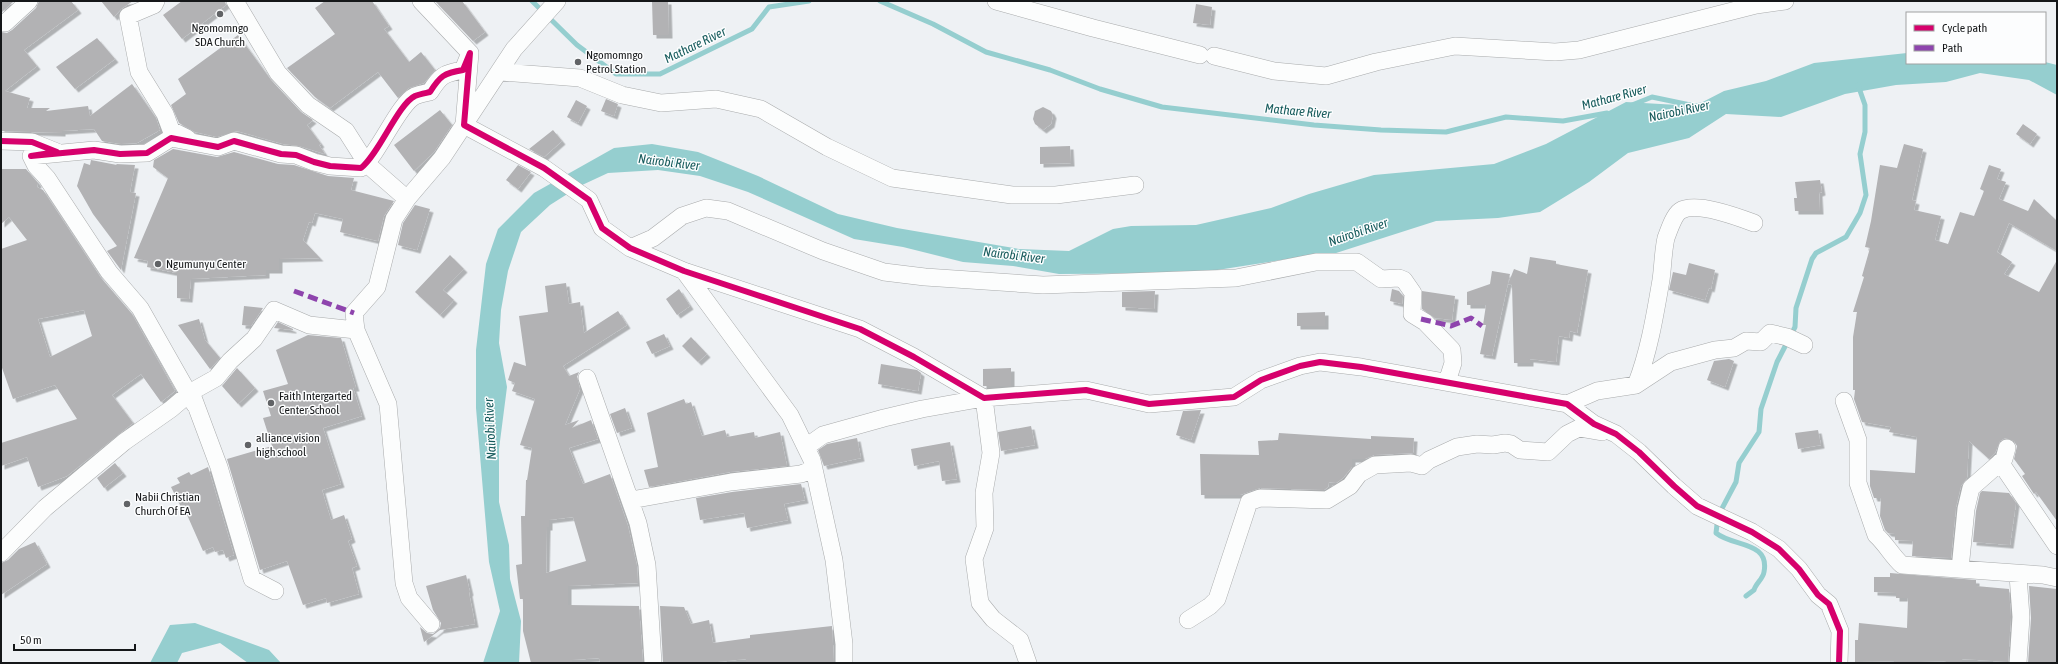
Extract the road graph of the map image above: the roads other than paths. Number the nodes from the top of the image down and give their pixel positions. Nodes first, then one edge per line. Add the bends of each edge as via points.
1 (29, 1) edge
2 (156, 1) edge
3 (235, 1) edge
4 (421, 1) edge
5 (557, 1) edge
6 (996, 1) edge
7 (1785, 1) edge
8 (5, 23) dead end
9 (470, 52) junction
10 (501, 72) junction
11 (464, 125) junction
12 (1, 141) edge
13 (203, 143) junction
14 (31, 149) junction
15 (367, 164) junction
16 (1135, 185) dead end
17 (407, 200) junction
18 (1754, 223) dead end
19 (630, 248) junction
20 (684, 271) junction
21 (356, 330) junction
22 (1794, 340) dead end
23 (587, 378) dead end
24 (1446, 382) junction
25 (1636, 385) junction
26 (191, 392) junction
27 (984, 398) junction
28 (1844, 401) dead end
29 (1567, 404) junction
30 (1616, 434) junction
31 (806, 448) junction
32 (814, 469) junction
33 (631, 500) junction
34 (2057, 546) edge
35 (1, 553) edge
36 (1960, 569) junction
37 (2018, 575) junction
38 (2057, 578) edge
39 (275, 591) dead end
40 (1188, 620) dead end
41 (431, 624) dead end
42 (653, 663) edge
43 (844, 663) edge
44 (1028, 663) edge
45 (1839, 663) edge
46 (2018, 663) edge

1 - 8 street
2 - 13 street via 154,5 128,16 139,72 165,114 171,130
3 - 15 street via 278,73 308,105 346,131
4 - 9 street
5 - 10 street via 514,50
6 - 7 street via 1207,56 1274,71 1326,76 1390,59 1455,46 1555,52 1578,50 1756,5
9 - 11 street
9 - 15 street via 463,70 440,76 430,92 414,96
10 - 11 street
10 - 16 street via 580,78 622,95 661,103 716,99 761,109 827,147 892,178 1012,195 1056,195
11 - 17 street via 442,158
11 - 19 street via 544,168 589,200 602,228
12 - 14 street
13 - 14 street via 171,138 147,153 120,154 94,150
13 - 15 street via 218,147 234,141 281,154 296,154 330,166 361,168
14 - 26 street via 36,166 47,178 109,272 140,308 195,405
15 - 17 street
17 - 21 street via 394,219 377,287 354,313
18 - 25 street via 1694,206 1680,211 1666,238 1658,298
19 - 20 street
19 - 24 street via 653,238 682,216 706,208 728,211 823,251 884,272 925,277 1058,285 1236,278 1316,262 1357,262 1381,279 1399,278 1410,288 1413,296 1412,314 1425,322 1452,350 1453,363
20 - 27 street via 860,329
20 - 31 street via 790,415
21 - 26 street via 309,325 274,310 254,339 216,378
21 - 41 street via 388,404 404,583 409,598
22 - 25 street via 1770,333 1761,342 1746,341 1734,348 1715,350 1671,362
23 - 33 street
24 - 27 street via 1320,362 1275,374 1228,398 1149,404 1086,390
24 - 29 street
25 - 29 street via 1598,391
26 - 35 street via 124,442 45,508
26 - 39 street via 220,468 252,580
27 - 31 street via 922,409 823,435
27 - 44 street via 991,453 984,493 985,528 974,559 980,603 993,619 1020,640
28 - 36 street via 1858,440 1858,483 1876,535 1902,565
29 - 30 street via 1594,424
30 - 40 street via 1579,428 1567,434 1548,452 1520,450 1505,443 1457,447 1422,466 1411,463 1376,465 1359,474 1350,486 1327,500 1260,498 1249,502 1218,599
30 - 45 street via 1698,506 1752,532 1779,549 1799,569 1818,595 1829,604 1840,631
31 - 32 street
32 - 33 street via 801,474 731,482
32 - 43 street via 834,560
33 - 42 street via 647,565
34 - 36 street via 2004,455 2004,459 1971,488 1966,509
36 - 37 street
37 - 38 street
37 - 46 street via 2021,616

